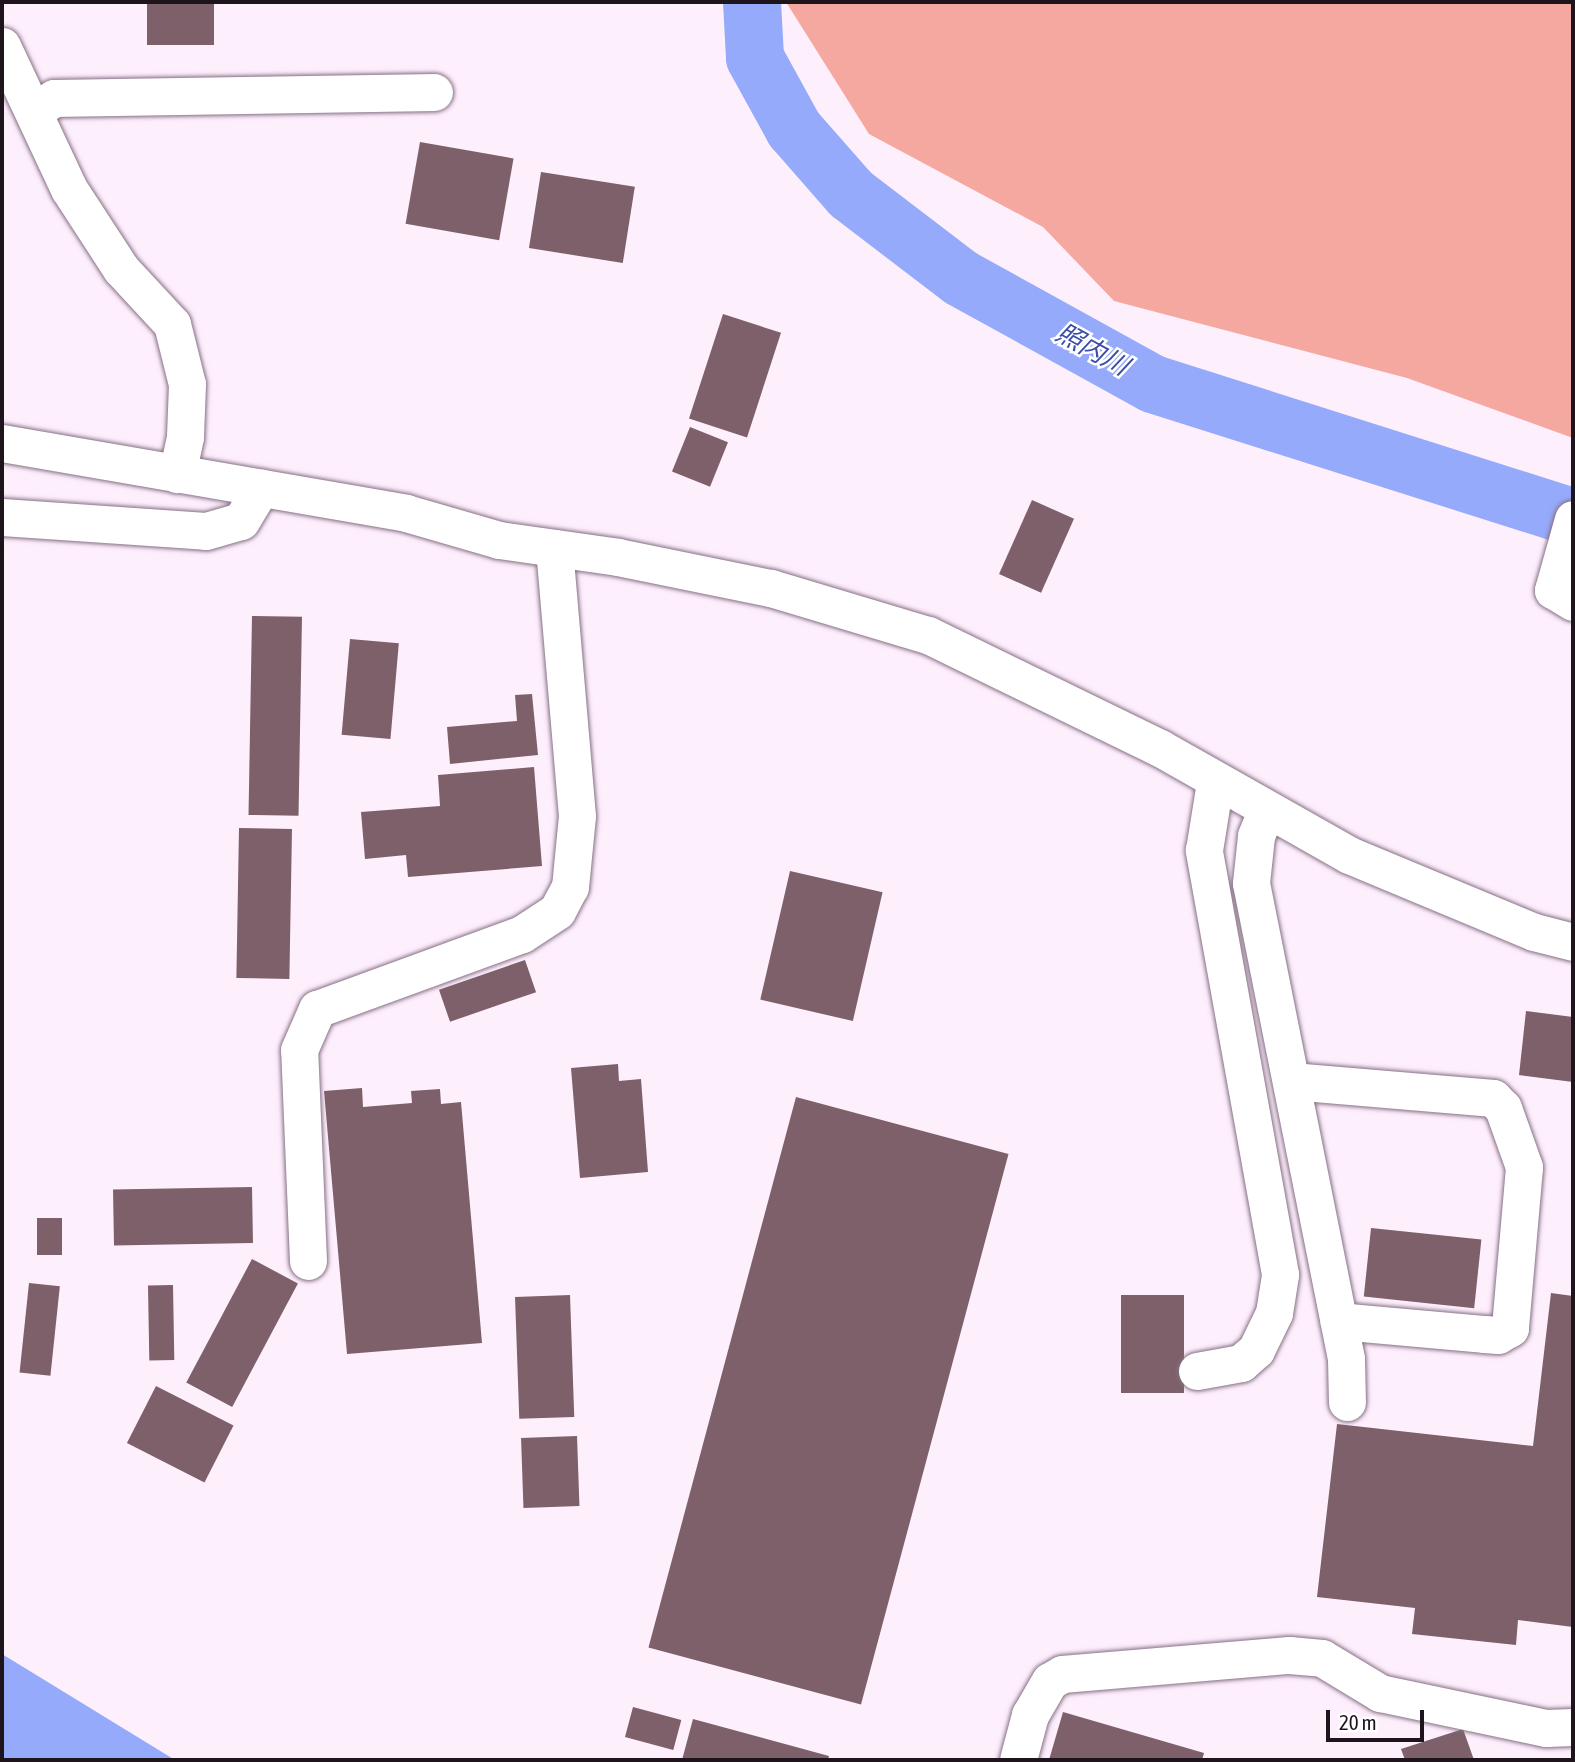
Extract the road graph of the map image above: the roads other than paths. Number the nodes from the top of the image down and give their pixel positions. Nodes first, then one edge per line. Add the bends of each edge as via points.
1 (2, 46) edge
2 (434, 92) dead end
3 (34, 111) junction
4 (2, 443) edge
5 (177, 474) junction
6 (261, 488) junction
7 (2, 517) edge
8 (1573, 519) edge
9 (554, 548) junction
10 (1566, 587) edge
11 (1215, 782) junction
12 (1266, 811) junction
13 (1573, 942) edge
14 (1291, 1081) junction
15 (308, 1261) dead end
16 (1339, 1321) junction
17 (1197, 1371) dead end
18 (1347, 1402) dead end
19 (1573, 1727) edge
20 (1018, 1760) edge

1 - 3 street
2 - 3 street via 54,98
3 - 5 street via 69,189 121,270 172,324 187,384 185,437
4 - 5 street
5 - 6 street
6 - 7 street via 241,521 206,531
6 - 9 street via 406,513 499,540
8 - 10 street
9 - 11 street via 771,588 928,635 1160,748
9 - 15 street via 577,816 570,887 557,911 522,934 317,1009 299,1051
11 - 12 street
11 - 17 street via 1204,850 1280,1274 1274,1313 1256,1350 1241,1363
12 - 13 street via 1349,855 1534,932
12 - 14 street via 1256,836 1251,883
14 - 16 street
14 - 16 street via 1493,1098 1503,1108 1524,1167 1510,1328 1498,1335 1484,1335
16 - 18 street
19 - 20 street via 1546,1728 1380,1693 1322,1658 1289,1655 1062,1674 1051,1681 1030,1715

